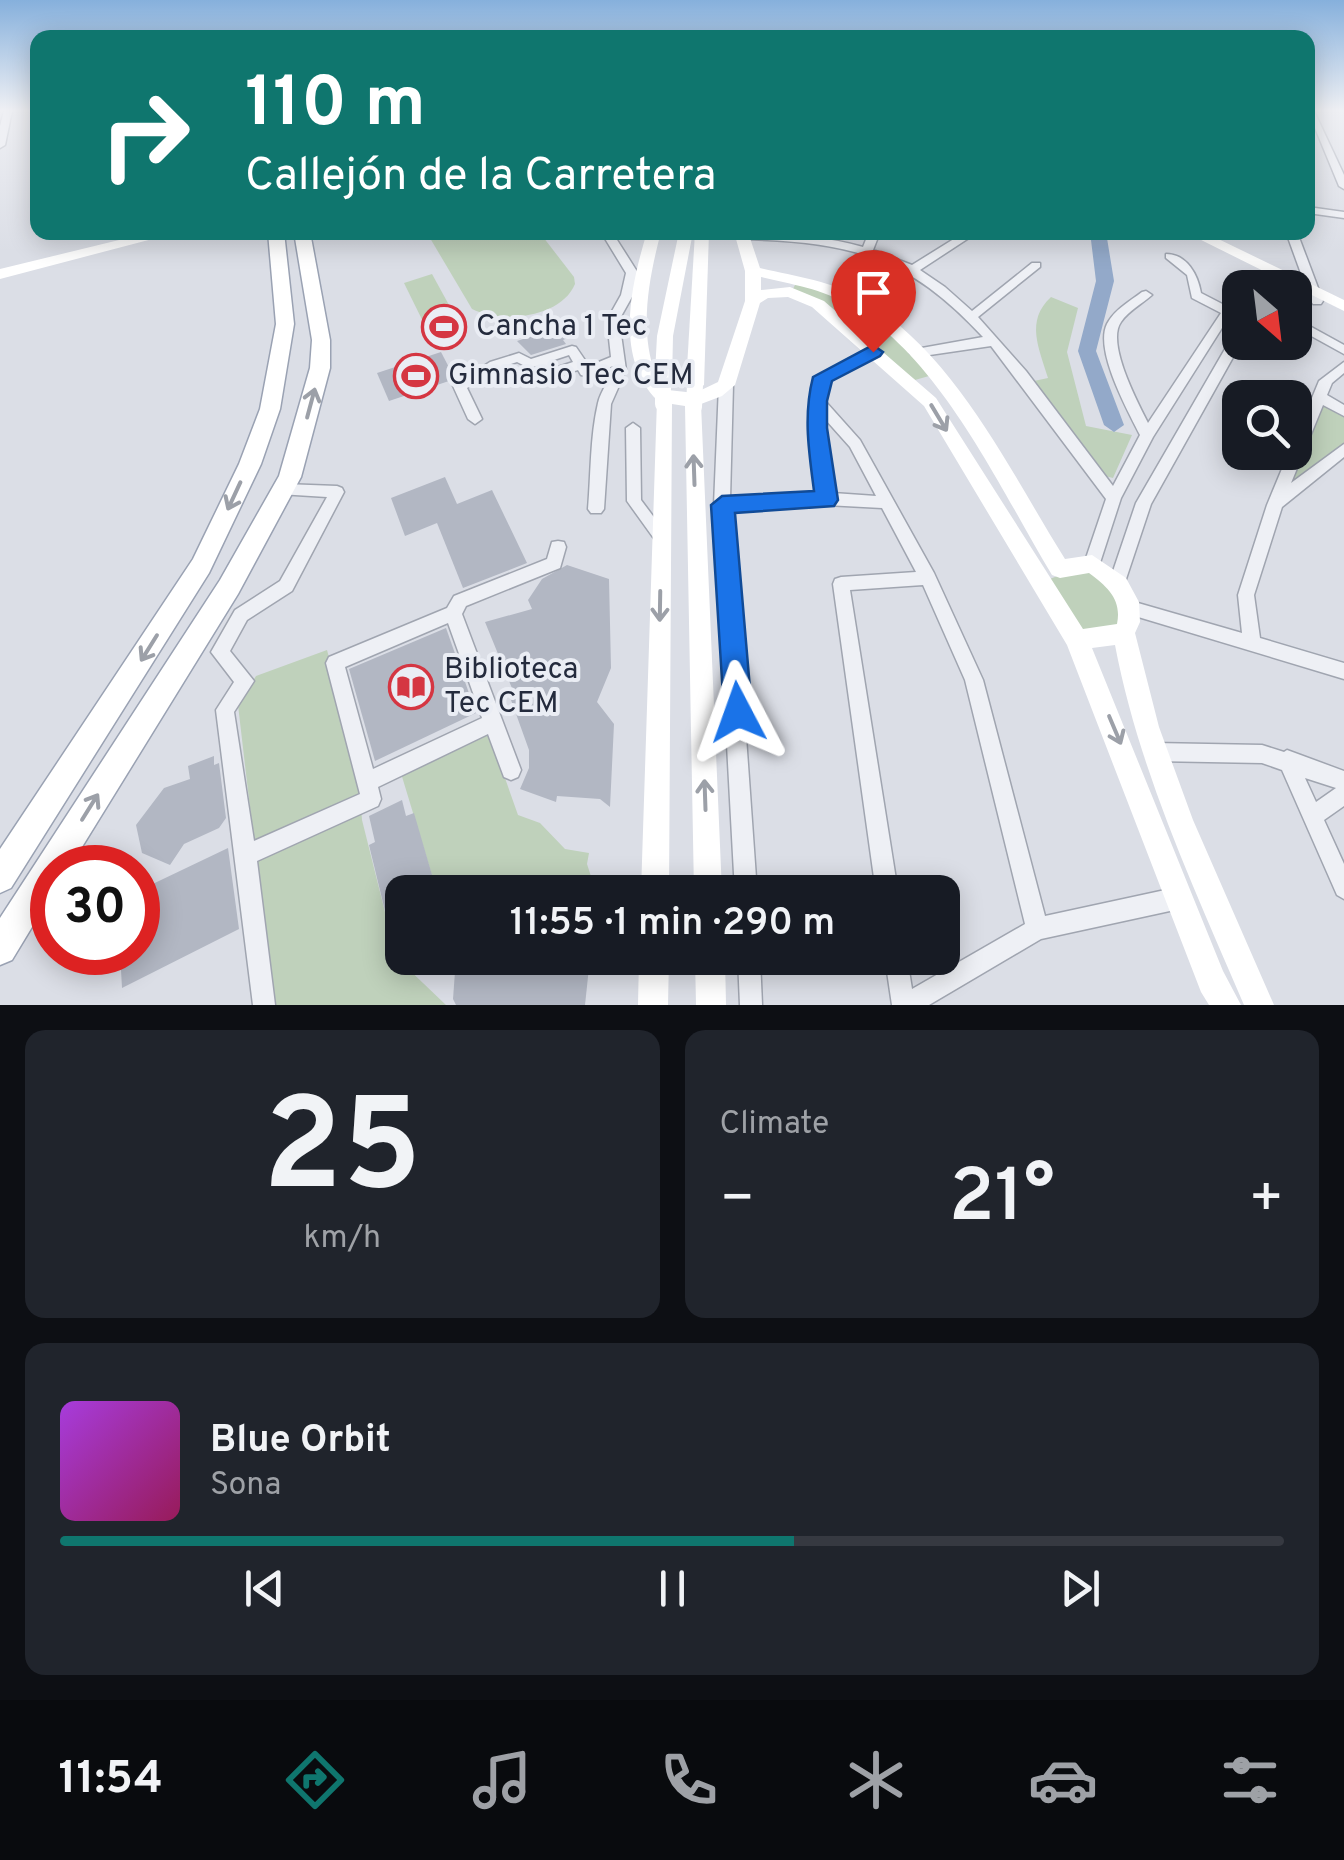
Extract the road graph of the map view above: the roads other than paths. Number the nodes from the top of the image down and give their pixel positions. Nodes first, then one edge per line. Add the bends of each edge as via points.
1 (1329, 158) edge
2 (1344, 186) edge
3 (1315, 211) edge
4 (1344, 214) edge
5 (119, 240) edge
6 (277, 240) edge
7 (303, 240) edge
8 (611, 240) edge
9 (652, 240) edge
10 (684, 240) edge
11 (702, 240) edge
12 (743, 240) edge
13 (828, 240) edge
14 (872, 240) edge
15 (960, 240) edge
16 (1193, 240) edge
17 (1219, 240) edge
18 (1294, 240) edge
19 (866, 253) junction
20 (1170, 256) dead end
21 (1036, 265) dead end
22 (679, 266) junction
23 (700, 269) junction
24 (912, 270) junction
25 (1254, 270) edge
26 (753, 271) junction
27 (0, 274) edge
28 (792, 286) junction
29 (1146, 295) dead end
30 (1312, 295) edge
31 (1316, 296) junction
32 (752, 301) junction
33 (1344, 306) edge
34 (1222, 309) edge
35 (1344, 314) edge
36 (970, 318) junction
37 (1222, 325) edge
38 (1312, 332) edge
39 (992, 340) junction
40 (1312, 341) edge
41 (1343, 349) edge
42 (873, 352) junction
43 (916, 353) junction
44 (618, 360) junction
45 (1226, 360) edge
46 (1344, 366) edge
47 (934, 376) junction
48 (906, 380) junction
49 (726, 385) junction
50 (1320, 397) junction
51 (817, 401) junction
52 (1344, 411) edge
53 (475, 419) dead end
54 (633, 428) dead end
55 (1147, 435) junction
56 (1344, 450) edge
57 (250, 464) junction
58 (295, 464) junction
59 (284, 490) junction
60 (1114, 498) junction
61 (826, 500) junction
62 (886, 502) junction
63 (722, 505) junction
64 (1275, 505) junction
65 (596, 508) dead end
66 (660, 536) junction
67 (558, 547) dead end
68 (1092, 564) junction
69 (1060, 569) junction
70 (1035, 574) junction
71 (928, 578) junction
72 (1117, 583) junction
73 (1131, 608) junction
74 (453, 613) junction
75 (1124, 633) junction
76 (1077, 640) junction
77 (1252, 642) junction
78 (1344, 670) edge
79 (493, 722) junction
80 (1154, 752) junction
81 (1287, 760) junction
82 (511, 770) dead end
83 (1344, 781) edge
84 (367, 782) junction
85 (1344, 794) edge
86 (1312, 816) junction
87 (246, 855) junction
88 (655, 875) edge
89 (708, 875) edge
90 (745, 875) edge
91 (884, 875) edge
92 (0, 878) edge
93 (1344, 888) edge
94 (1179, 898) junction
95 (1037, 929) junction
96 (0, 948) edge
97 (654, 975) edge
98 (710, 975) edge
99 (750, 975) edge
100 (899, 975) edge
101 (264, 1005) edge
102 (653, 1005) edge
103 (711, 1005) edge
104 (751, 1005) edge
105 (905, 1005) edge
106 (1226, 1005) edge
107 (1259, 1005) edge

1 - 2 street
3 - 4 street
5 - 27 street
6 - 57 main road via 285,324 270,408
58 -> 7 main road via 322,340
8 - 44 street via 632,273 614,320
9 - 49 street via 638,306 648,384 674,400 712,396
10 - 22 street
11 - 23 street
12 - 26 street
13 - 19 street
14 - 19 street
15 - 24 street
16 - 25 street
17 - 31 street
18 - 31 street
19 - 24 street
20 - 34 street via 1192,274 1196,294
21 - 36 street
22 - 23 street via 684,272
22 - 66 street via 665,336
89 -> 23 street via 694,396
24 - 36 street
26 - 28 street
26 - 32 street
28 - 32 street
28 - 42 street
28 - 43 street via 855,302
29 - 55 street via 1113,322 1110,336
30 - 31 street
31 - 33 street
31 - 35 street
32 - 49 street
36 - 39 street
37 - 55 street
38 - 41 street
39 - 43 street
39 - 60 street
40 - 41 street
42 - 48 street
42 - 51 street via 828,372
43 - 47 street
44 - 53 street via 586,372 572,350 529,364 512,358 486,366 460,386
44 - 65 street via 620,377 607,394
45 - 72 street via 1144,503
46 - 50 street via 1326,381
47 - 48 street via 927,383
47 - 69 street
48 -> 70 street via 930,402
49 - 63 street
50 - 52 street
50 - 64 street
51 - 61 street
51 - 62 street via 855,444
54 - 66 street via 634,500
55 - 60 street
56 - 64 street
57 - 58 main road
57 -> 92 main road via 201,566
58 - 59 main road
59 - 87 street via 336,492 286,586 240,615 220,652 245,681 225,710
96 -> 59 main road
60 - 68 street
61 - 62 street
61 - 63 street
62 - 71 street
63 - 90 street
64 - 77 street via 1246,594
66 -> 88 street
67 - 74 street via 554,562 460,600
68 - 69 street
68 - 72 street
69 - 70 street
70 - 76 street
71 - 91 street via 841,584
71 - 95 street via 974,680
72 - 73 street
73 - 75 street
73 - 77 street
74 - 79 street
74 - 84 street via 335,662
75 - 76 street
75 - 80 street
76 -> 94 street
77 - 78 street
79 - 82 street
79 - 84 street
80 - 81 street
80 - 107 street
81 - 83 street
81 - 86 street
84 - 87 street via 371,799
85 - 86 street
86 - 93 street
87 - 101 street
94 - 95 street
94 - 106 street
95 - 105 street
97 - 102 street
98 - 103 street
99 - 104 street
100 - 105 street

